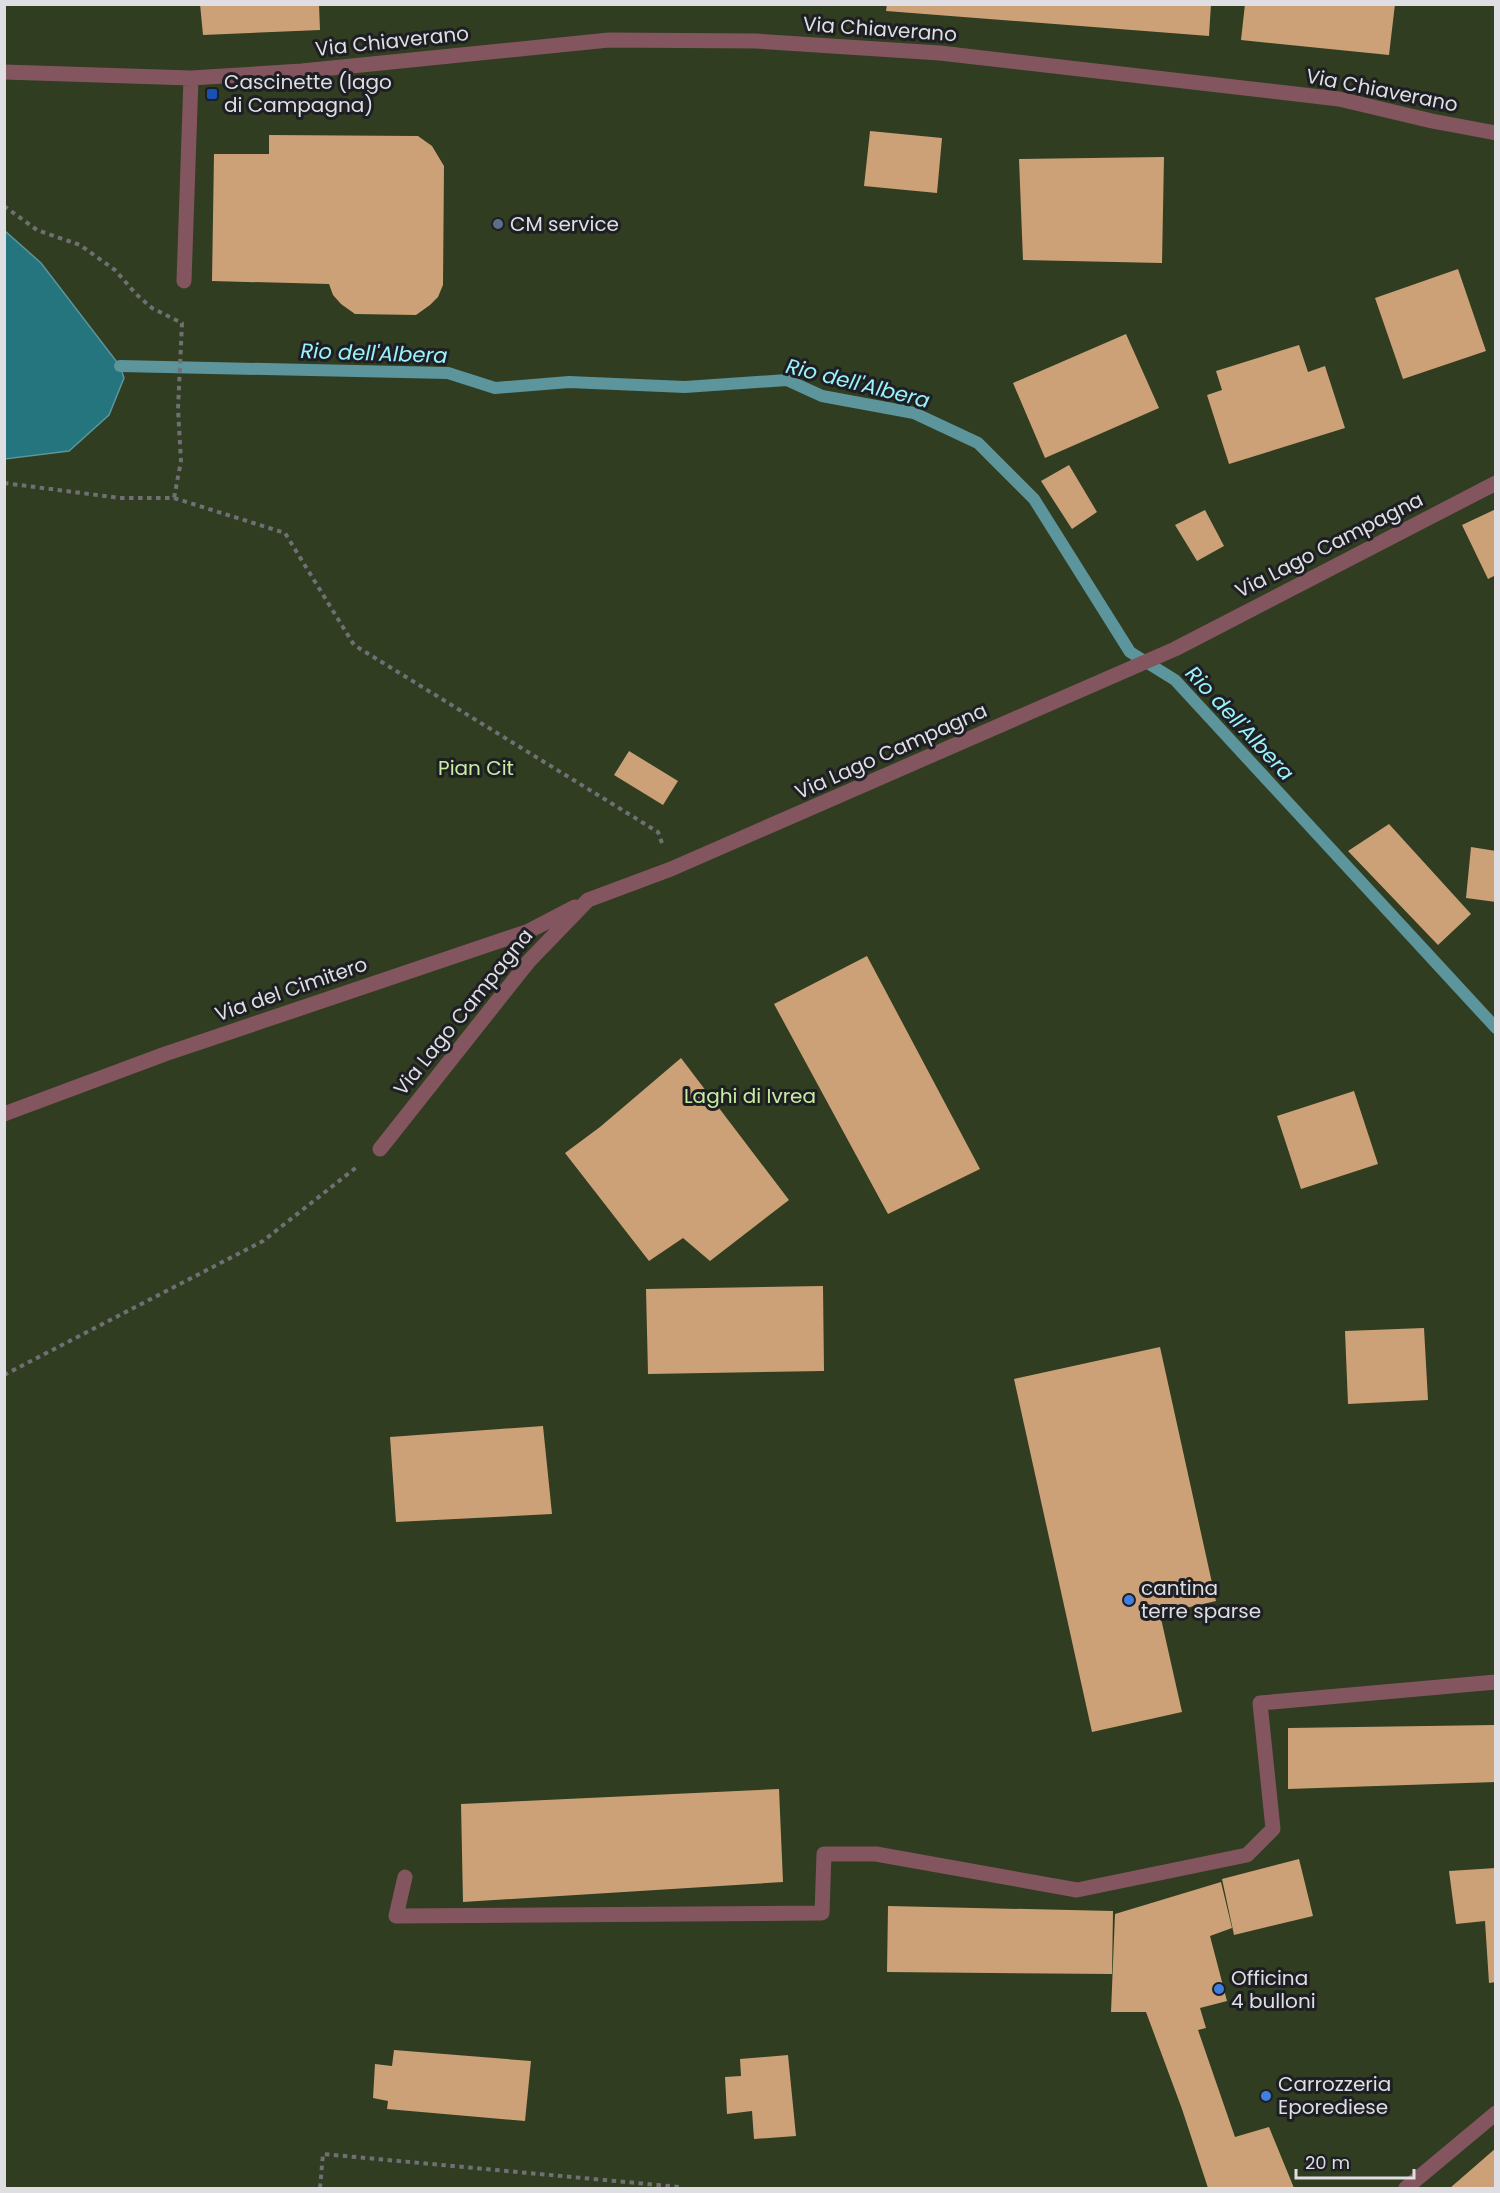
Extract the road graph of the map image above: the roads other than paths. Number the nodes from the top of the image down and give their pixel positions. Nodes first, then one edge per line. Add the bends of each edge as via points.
1 (4, 72) edge
2 (191, 78) junction
3 (1496, 133) edge
4 (184, 281) dead end
5 (1496, 483) edge
6 (588, 900) junction
7 (4, 1114) edge
8 (380, 1149) road end
9 (1496, 1682) edge
10 (405, 1877) dead end
11 (1496, 2113) edge
12 (1406, 2188) edge

1 - 2 street, Via Chiaverano
2 - 3 street, Via Chiaverano via 302,71 609,40 756,41 940,53 1340,99
2 - 4 street
5 - 6 street, Via Lago Campagna via 1175,649 671,869
6 - 7 street, Via del Cimitero via 529,931 165,1054
6 - 8 street, Via Lago Campagna via 529,961
9 - 10 street via 1260,1703 1273,1828 1247,1855 1077,1890 876,1854 824,1854 822,1913 396,1916
11 - 12 street

